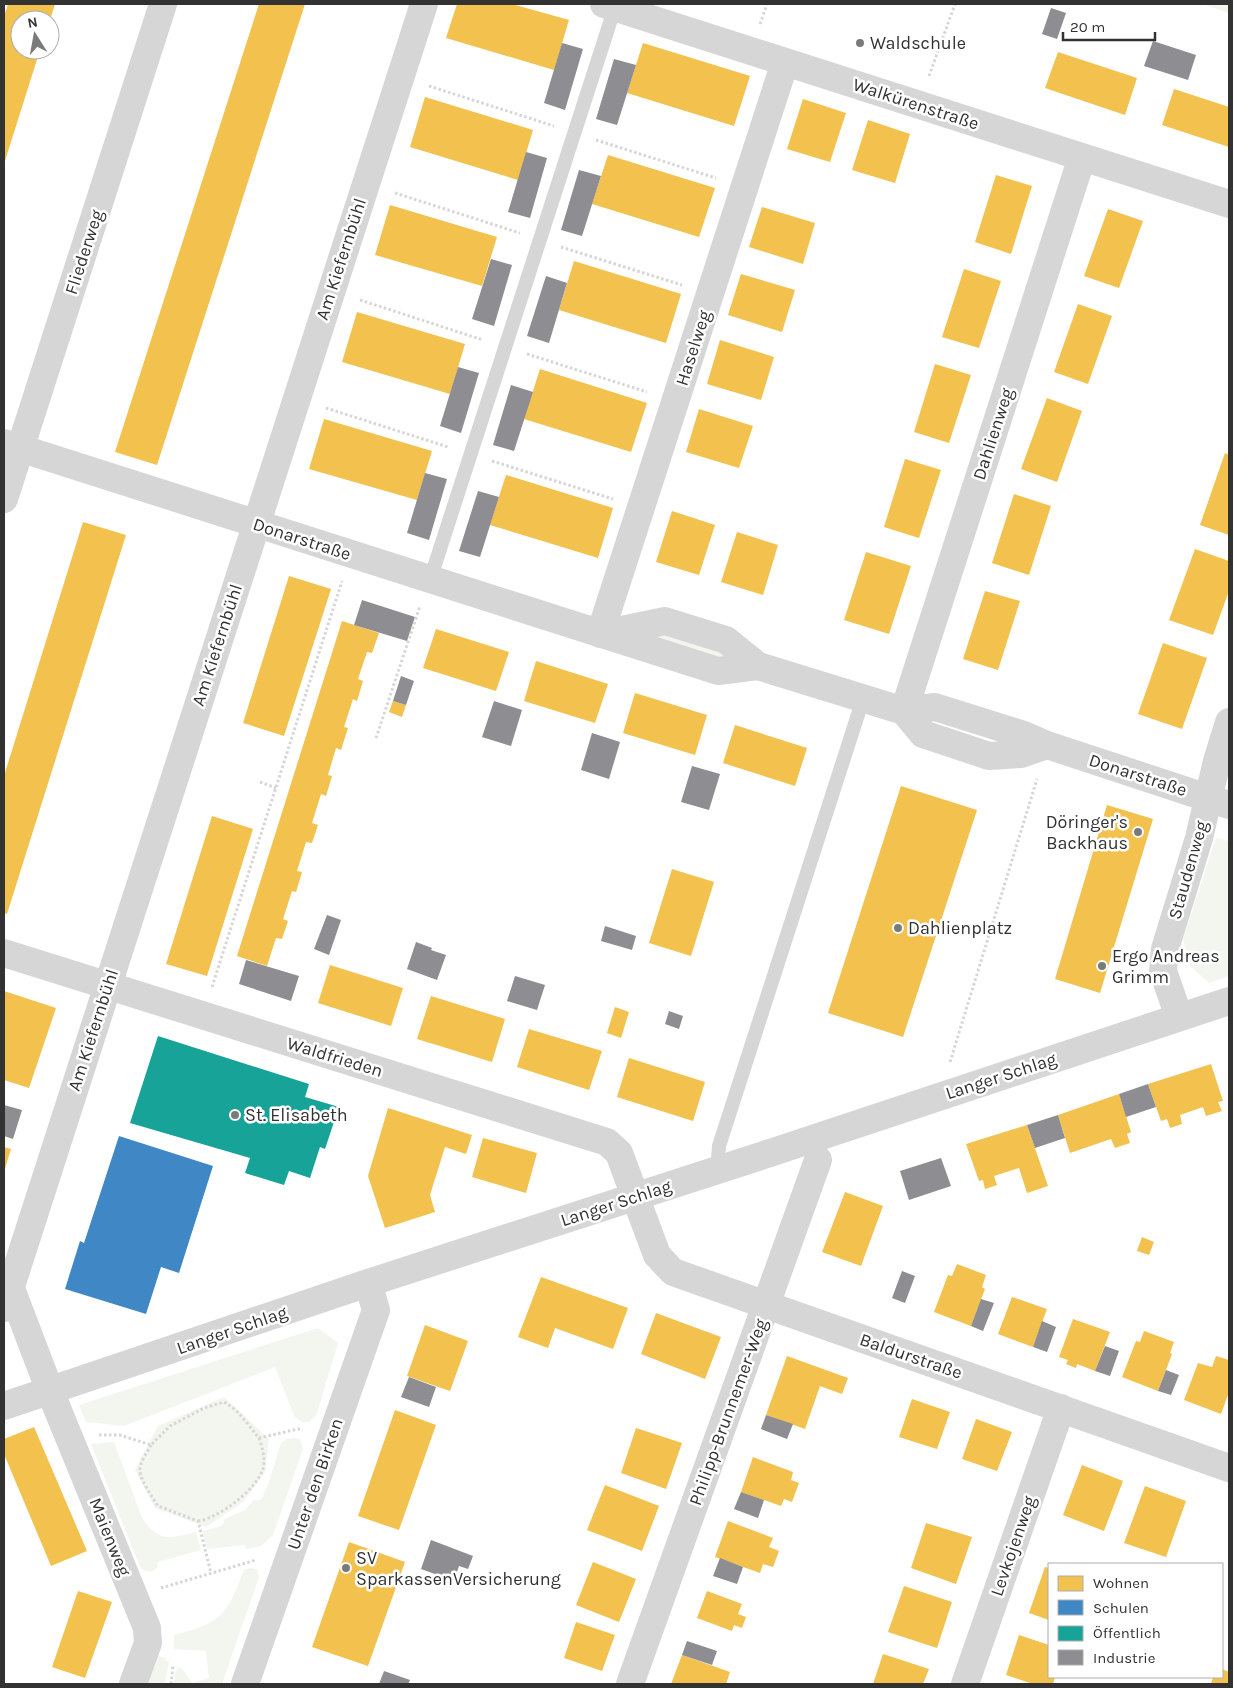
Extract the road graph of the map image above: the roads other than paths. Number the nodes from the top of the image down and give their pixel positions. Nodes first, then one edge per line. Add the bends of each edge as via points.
1 (164, 4) edge
2 (424, 4) edge
3 (609, 6) edge
4 (785, 62) junction
5 (1082, 157) junction
6 (1229, 204) edge
7 (12, 446) edge
8 (4, 499) edge
9 (256, 524) junction
10 (430, 580) junction
11 (600, 634) junction
12 (863, 699) junction
13 (904, 711) junction
14 (1229, 722) edge
15 (1219, 802) edge
16 (4, 953) edge
17 (107, 986) junction
18 (1227, 1004) edge
19 (1179, 1017) junction
20 (815, 1150) junction
21 (717, 1171) junction
22 (635, 1197) junction
23 (13, 1245) edge
24 (368, 1283) junction
25 (7, 1297) edge
26 (767, 1306) junction
27 (50, 1391) junction
28 (4, 1406) edge
29 (1061, 1408) junction
30 (1229, 1468) edge
31 (133, 1684) edge
32 (245, 1684) edge
33 (630, 1684) edge
34 (965, 1684) edge

1 - 7 street, Fliederweg
2 - 9 street, Am Kiefernbühl
3 - 4 street, Walkürenstraße
3 - 10 lane
4 - 5 street, Walkürenstraße
4 - 11 street, Haselweg
5 - 6 street, Walkürenstraße
5 - 13 street, Dahlienweg
7 - 8 street, Fliederweg
7 - 9 street, Donarstraße
9 - 10 street, Donarstraße
9 - 17 street, Am Kiefernbühl
10 - 11 street, Donarstraße
11 - 12 street, Donarstraße via 665,621 726,640 758,666
12 - 13 street, Donarstraße
12 - 21 lane via 719,1146
13 - 15 street, Donarstraße via 923,734 989,756 1020,754 1047,745
14 - 15 street, Staudenweg via 1217,760
15 - 19 street, Staudenweg via 1199,838 1165,949 1163,971
16 - 17 street, Waldfrieden
17 - 22 street, Waldfrieden via 607,1142 619,1153
17 - 23 street, Am Kiefernbühl
18 - 19 street, Langer Schlag
19 - 20 street, Langer Schlag via 950,1093
20 - 21 street, Langer Schlag
20 - 26 street, Philipp-Brunnemer-Weg
21 - 22 street, Langer Schlag
22 - 24 street, Langer Schlag
22 - 26 street, Baldurstraße via 657,1255 673,1272
23 - 25 street, Am Kiefernbühl
24 - 27 street, Langer Schlag
24 - 32 street, Unter den Birken via 376,1310
25 - 27 street, Am Kiefernbühl
26 - 29 street, Baldurstraße
26 - 33 street, Philipp-Brunnemer-Weg
27 - 28 street, Langer Schlag
27 - 31 street, Maienweg via 147,1628 148,1643
29 - 30 street, Baldurstraße
29 - 34 street, Levkojenweg

